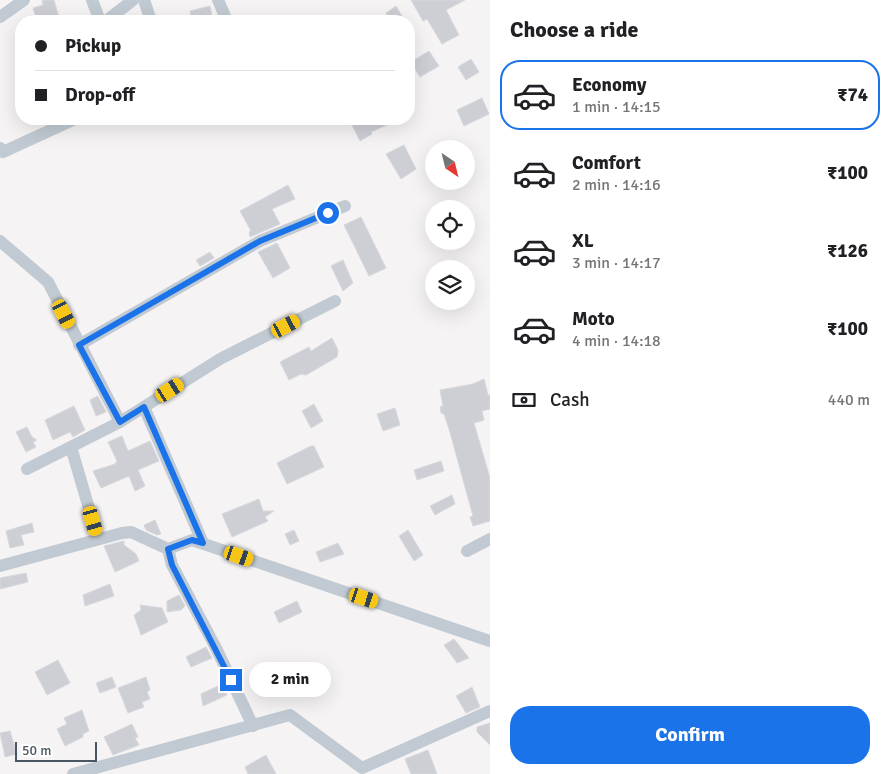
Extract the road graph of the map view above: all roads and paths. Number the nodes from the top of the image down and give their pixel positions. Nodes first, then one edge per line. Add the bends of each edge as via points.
1 (24, 0) edge
2 (92, 0) edge
3 (133, 0) edge
4 (144, 0) edge
5 (218, 0) edge
6 (98, 15) edge
7 (114, 15) edge
8 (149, 15) edge
9 (224, 15) edge
10 (0, 17) edge
11 (61, 125) edge
12 (0, 148) edge
13 (345, 206) dead end
14 (0, 241) edge
15 (335, 301) dead end
16 (79, 345) junction
17 (144, 407) junction
18 (120, 422) junction
19 (71, 447) junction
20 (27, 469) dead end
21 (98, 539) junction
22 (490, 539) edge
23 (203, 543) junction
24 (168, 549) junction
25 (467, 551) dead end
26 (0, 566) edge
27 (490, 641) edge
28 (490, 711) edge
29 (253, 726) junction
30 (73, 774) edge

1 - 10 street
2 - 6 street
3 - 7 street
4 - 8 street
5 - 9 street
11 - 12 street via 2,152
13 - 16 street via 260,241
14 - 16 street via 48,282
15 - 17 street via 220,359
16 - 18 street
17 - 18 street
17 - 23 street
18 - 19 street
19 - 20 street
19 - 21 street
21 - 24 street via 132,532
21 - 26 street
22 - 25 street
23 - 24 street via 192,540
23 - 27 street
24 - 29 street via 172,565
28 - 29 street via 362,768 290,715
29 - 30 street

